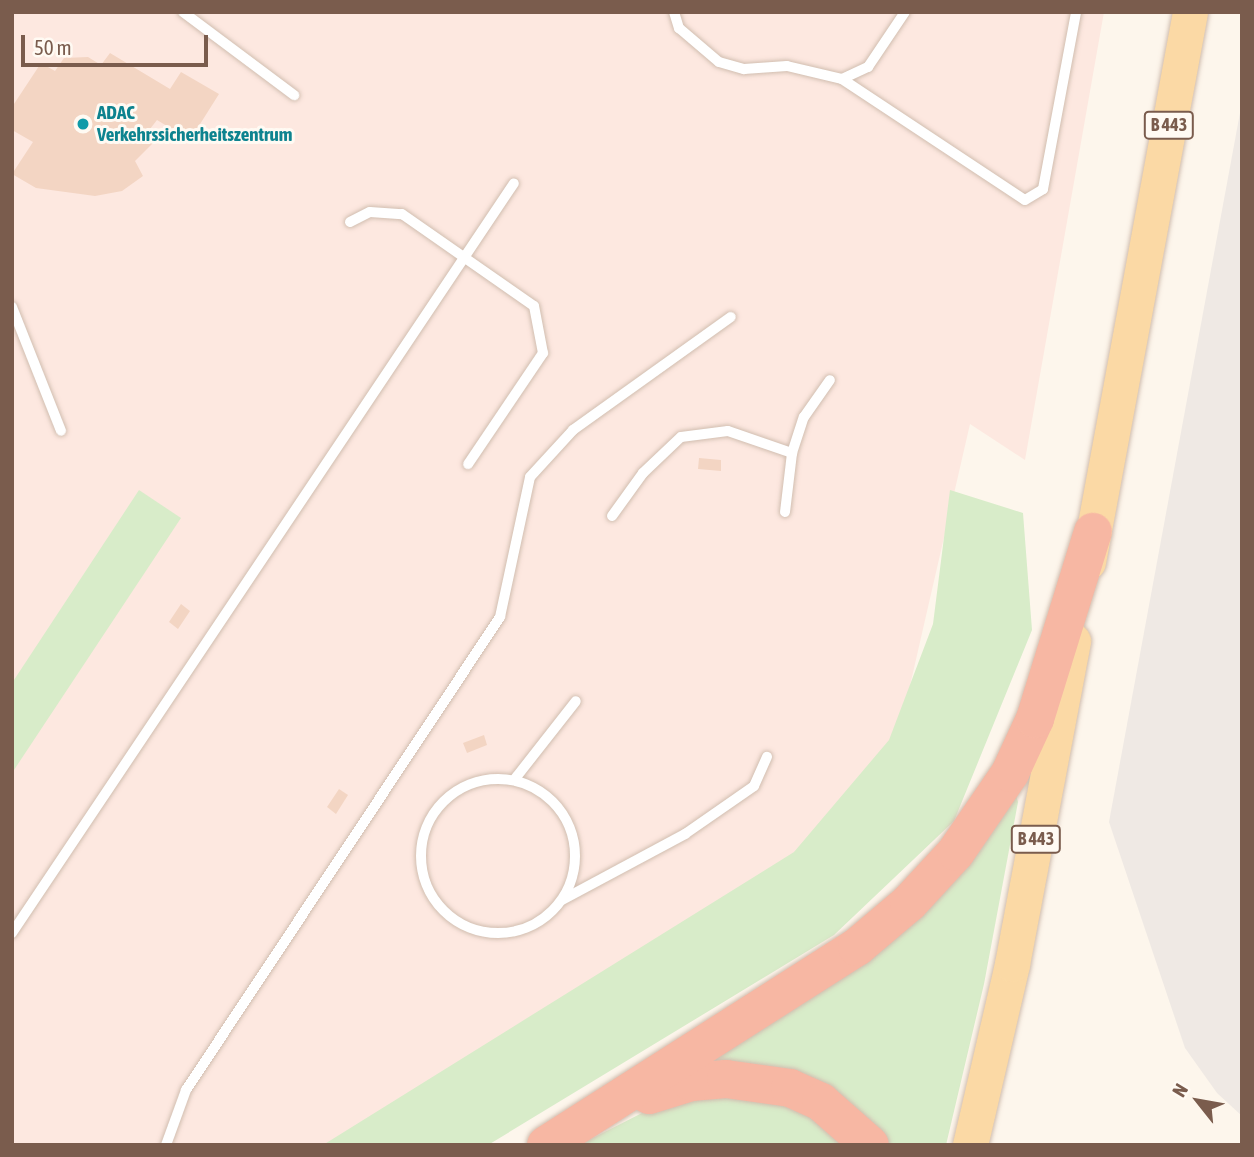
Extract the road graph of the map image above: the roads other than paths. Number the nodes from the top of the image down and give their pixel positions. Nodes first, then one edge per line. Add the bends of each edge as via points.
1 (183, 12) edge
2 (674, 12) edge
3 (905, 12) edge
4 (1076, 12) edge
5 (1190, 12) edge
6 (842, 79) junction
7 (294, 95) dead end
8 (514, 183) dead end
9 (350, 222) dead end
10 (464, 257) junction
11 (12, 307) edge
12 (731, 317) dead end
13 (830, 380) dead end
14 (61, 430) dead end
15 (792, 453) junction
16 (468, 464) dead end
17 (785, 512) dead end
18 (612, 516) dead end
19 (1093, 532) junction
20 (576, 701) dead end
21 (767, 757) dead end
22 (514, 780) junction
23 (562, 900) junction
24 (12, 933) edge
25 (588, 1119) junction
26 (166, 1145) edge
27 (546, 1145) edge
28 (870, 1145) edge
29 (970, 1145) edge

1 - 7 lane
2 - 6 lane via 680,27 719,62 744,69 797,67
3 - 6 lane via 868,66
4 - 6 lane via 1043,189 1026,200
5 - 19 main road, B 443
8 - 10 lane
9 - 10 lane via 370,212 401,214
10 - 16 lane via 534,306 543,353
10 - 24 lane
11 - 14 lane
12 - 26 lane via 573,430 530,477 500,617 186,1090
13 - 15 lane via 804,417
15 - 17 lane
15 - 18 lane via 728,431 681,437 643,473
19 - 25 highway via 1035,719 1010,774 956,852 909,903 858,947
19 - 29 main road, B 443 via 1012,964
20 - 22 lane
21 - 23 lane via 754,786 684,834
22 - 23 lane via 548,797 570,827 576,852 573,877
22 - 23 lane via 489,779 464,786 443,801 428,822 421,847 422,873 432,897 448,916 483,931 521,930 544,918
25 - 27 highway
25 - 28 highway via 691,1082 755,1081 790,1088 821,1102

